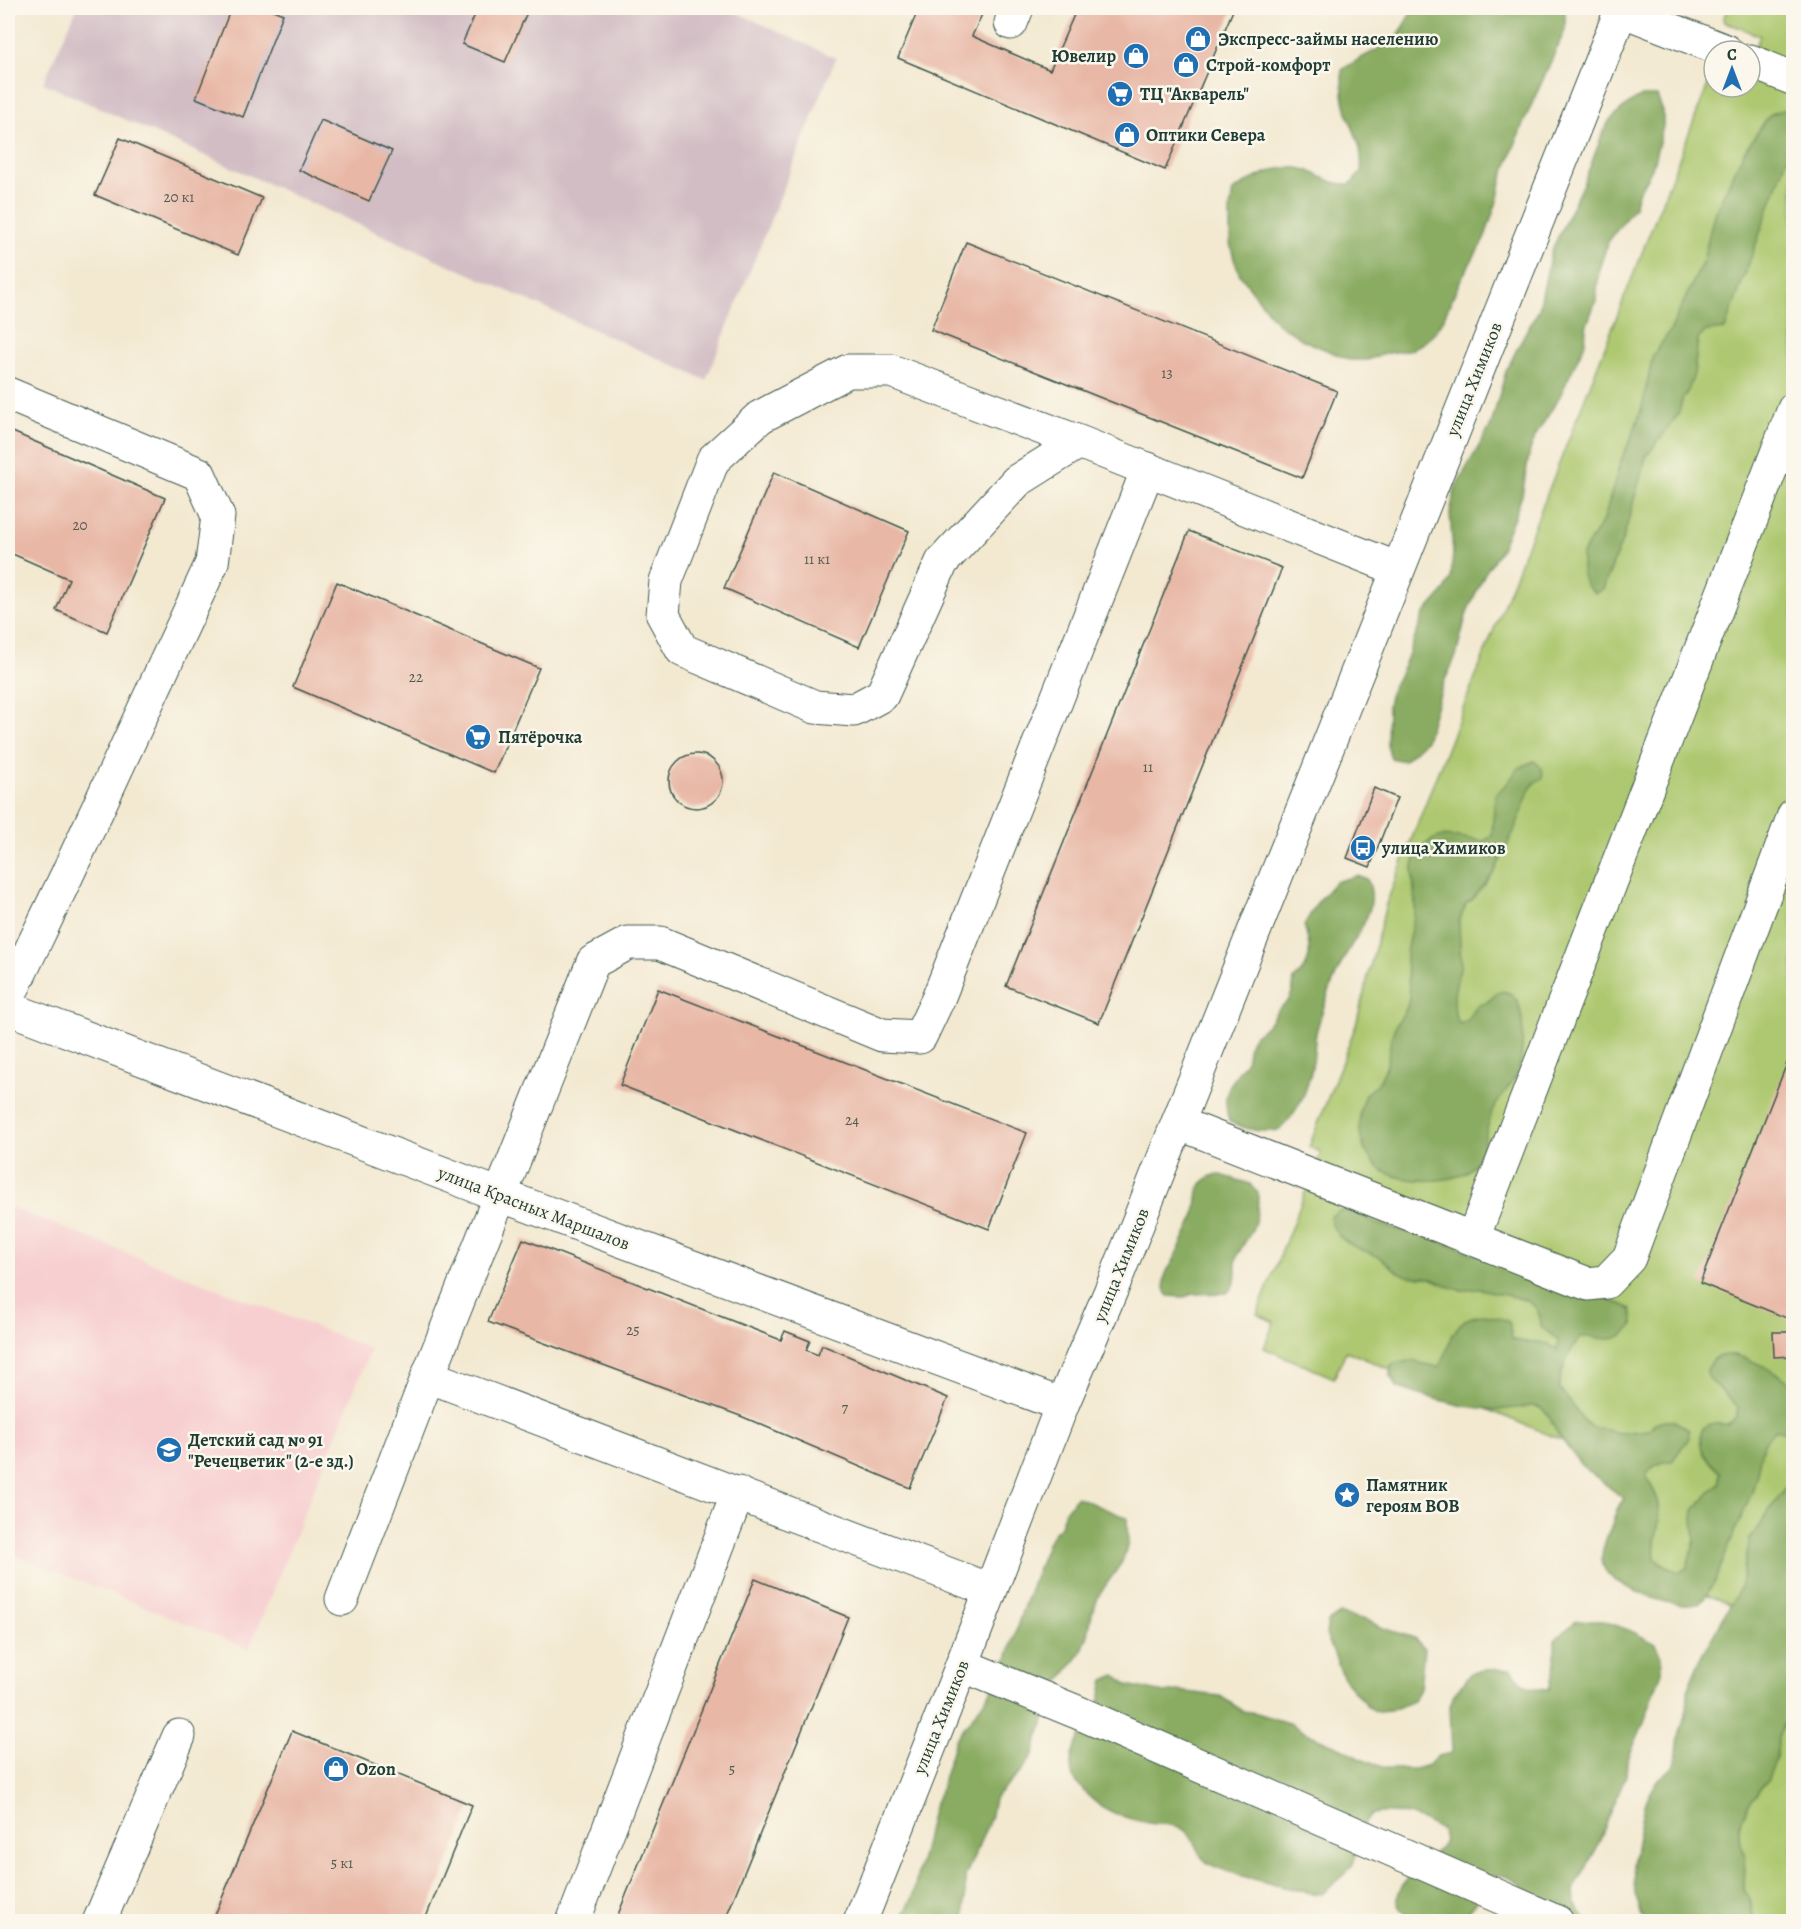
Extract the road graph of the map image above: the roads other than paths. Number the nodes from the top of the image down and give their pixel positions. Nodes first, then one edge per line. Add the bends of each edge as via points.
1 (1621, 9) edge
2 (1702, 41) edge
3 (1762, 66) edge
4 (1794, 80) edge
5 (8, 394) edge
6 (1794, 409) edge
7 (1079, 442) junction
8 (1148, 470) junction
9 (1398, 569) junction
10 (1794, 815) edge
11 (8, 998) edge
12 (8, 1008) edge
13 (1178, 1123) junction
14 (500, 1195) junction
15 (1473, 1238) junction
16 (428, 1376) junction
17 (1062, 1405) junction
18 (738, 1493) junction
19 (990, 1590) junction
20 (342, 1599) dead end
21 (962, 1665) junction
22 (179, 1736) dead end
23 (99, 1922) edge
24 (573, 1922) edge
25 (860, 1922) edge
26 (1557, 1922) edge

1 - 2 street
1 - 9 street, улица Химиков
3 - 4 street
5 - 11 street via 199,474 218,516 212,563
6 - 15 street
7 - 7 street via 891,371 848,371 760,417 713,460 666,581 663,615 682,650 815,707 854,710 882,695 942,562 1017,481
7 - 8 street
8 - 9 street
8 - 14 street via 920,1036 882,1035 660,943 628,943 593,962
9 - 13 street, улица Химиков
10 - 15 street via 1629,1258 1606,1282 1588,1284
12 - 14 street, улица Красных Маршалов
13 - 15 street
13 - 17 street, улица Химиков
14 - 16 street
14 - 17 street, улица Красных Маршалов
16 - 18 street
16 - 20 street
17 - 19 street, улица Химиков
18 - 19 street
18 - 24 street
19 - 21 street, улица Химиков
21 - 25 street, улица Химиков
21 - 26 street
22 - 23 street

